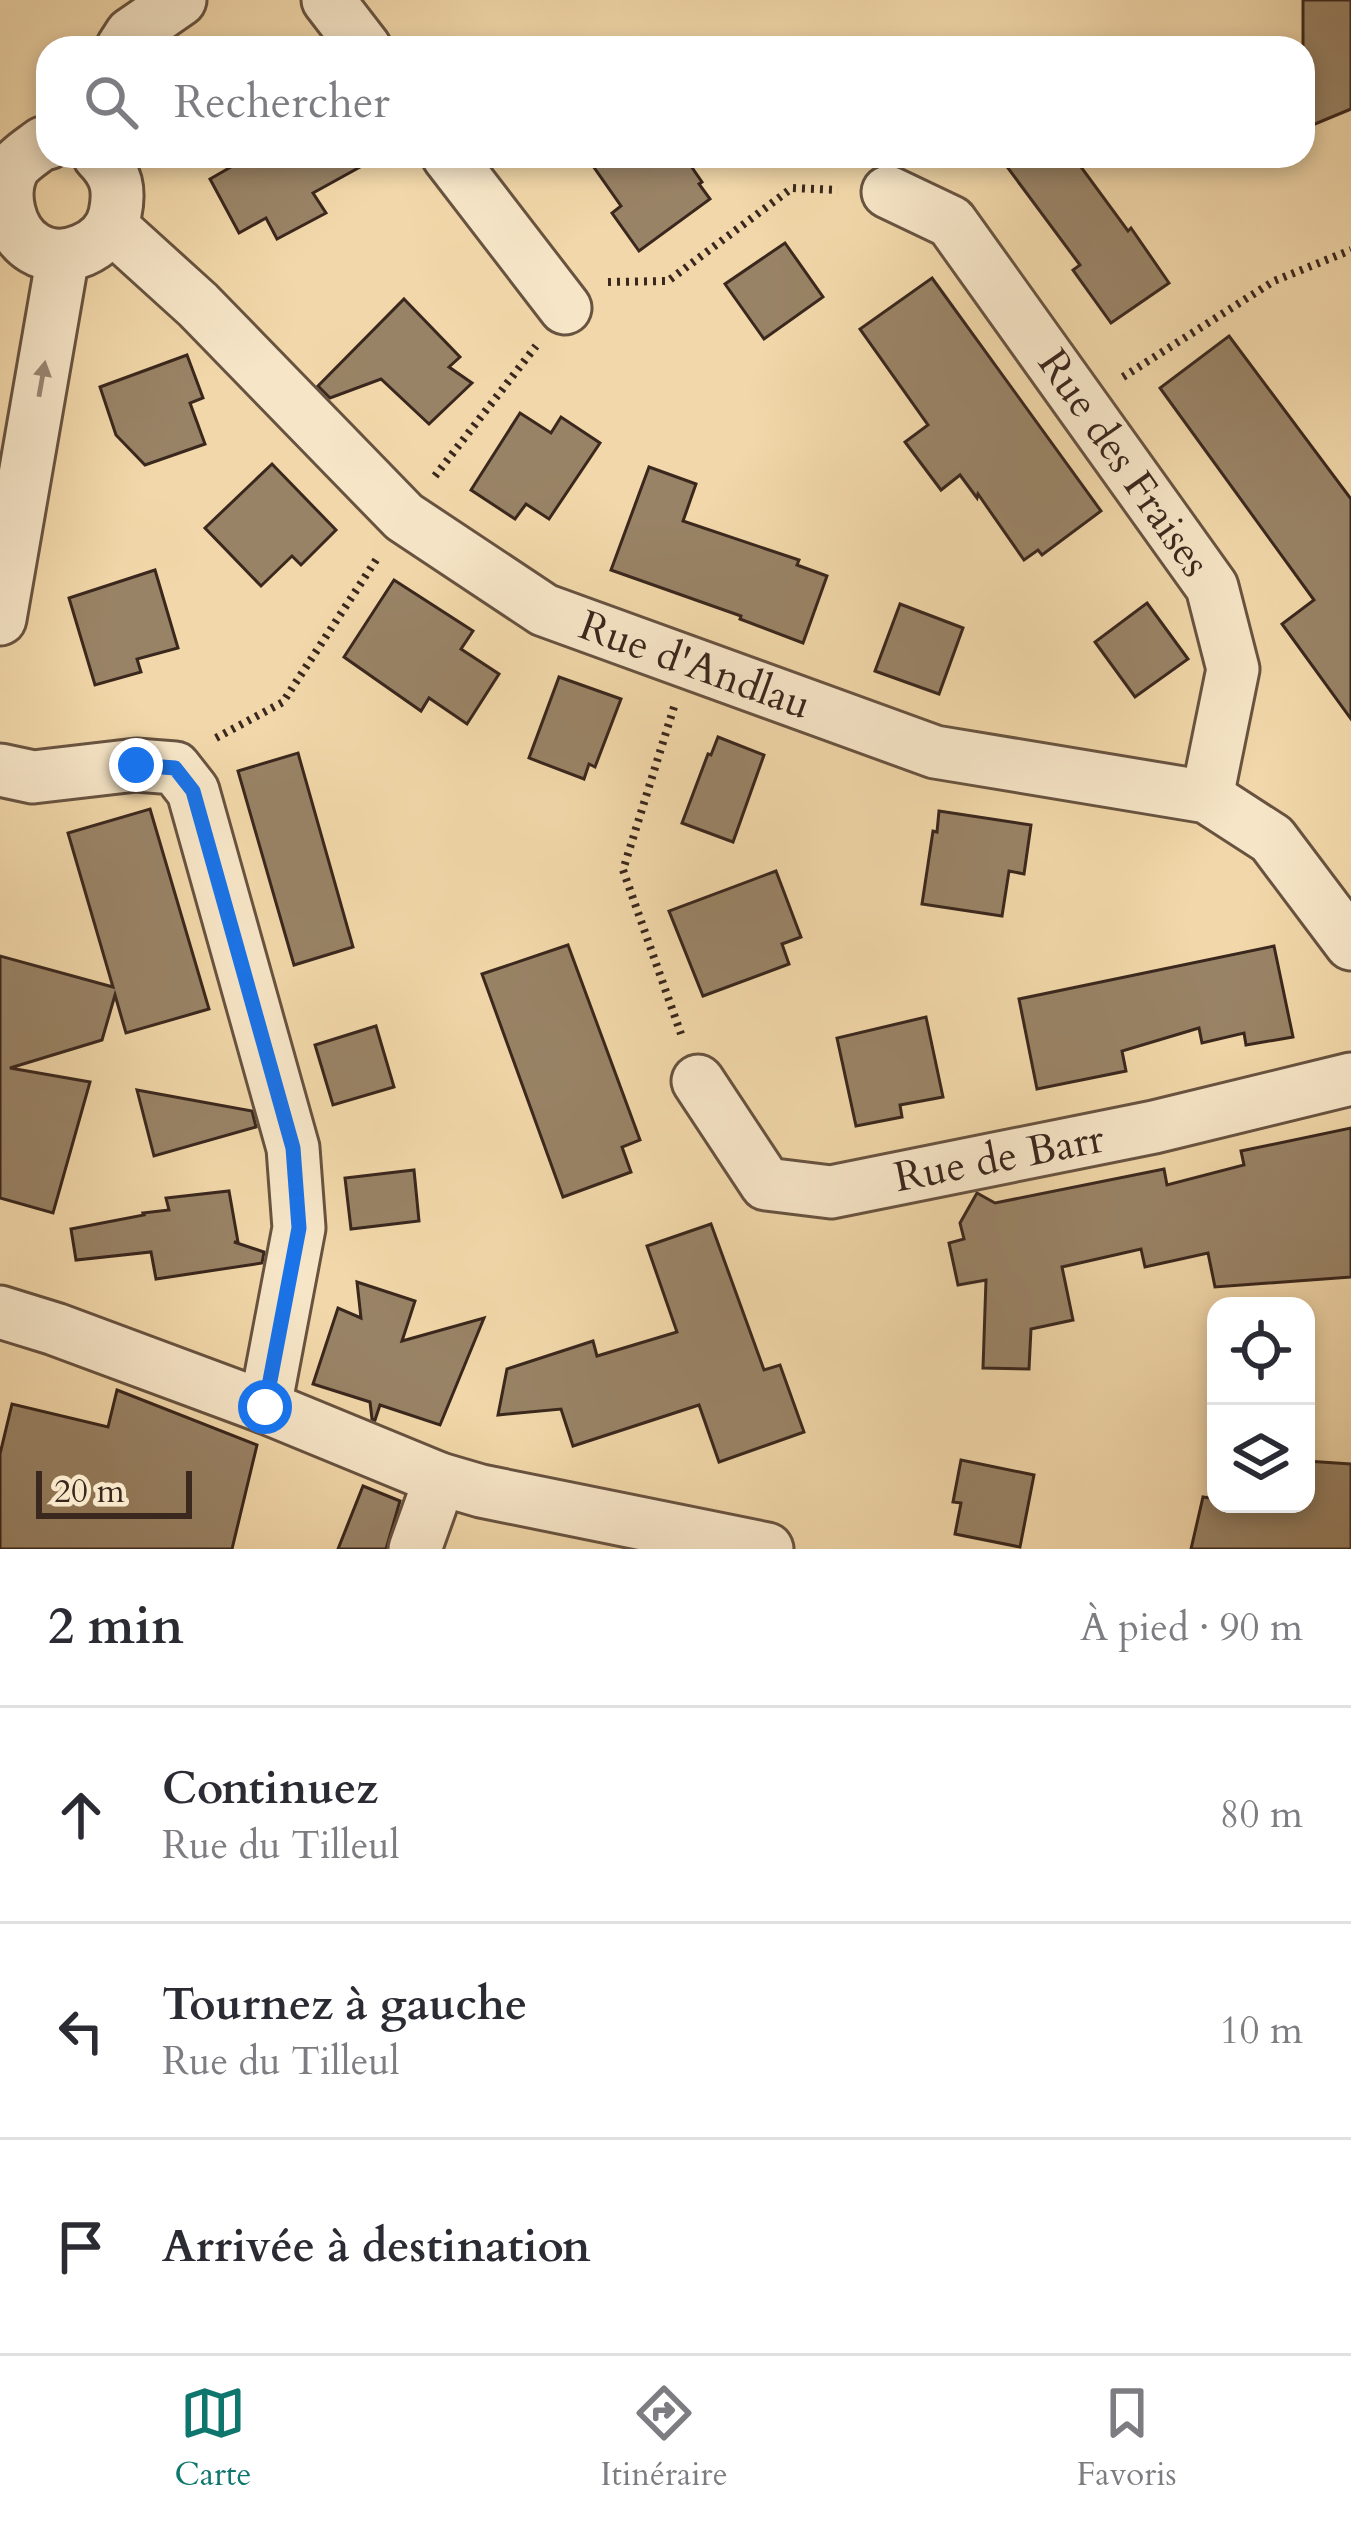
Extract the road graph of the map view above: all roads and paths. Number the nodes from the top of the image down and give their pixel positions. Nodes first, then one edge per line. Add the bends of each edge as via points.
1 (180, 0) edge
2 (199, 0) edge
3 (328, 0) edge
4 (130, 36) edge
5 (175, 36) edge
6 (356, 36) edge
7 (36, 148) edge
8 (112, 168) edge
9 (457, 168) edge
10 (2, 192) edge
11 (887, 192) joint
12 (112, 227) junction
13 (1351, 250) edge
14 (63, 256) junction
15 (566, 308) junction
16 (1082, 404) junction
17 (404, 517) junction
18 (0, 619) edge
19 (688, 663) junction
20 (175, 768) junction
21 (0, 770) edge
22 (1207, 796) junction
23 (1351, 944) edge
24 (1351, 1079) edge
25 (698, 1081) joint
26 (0, 1312) edge
27 (265, 1407) junction
28 (440, 1478) junction
29 (415, 1549) edge
30 (767, 1549) edge

1 - 4 street
2 - 5 street
3 - 6 street
7 - 10 street via 15,165
8 - 12 street via 119,192
9 - 15 street
10 - 14 street via 11,225 34,249
11 - 15 path via 792,188 668,281 600,283
11 - 16 street, Rue des Fraises via 951,222
12 - 14 street via 96,244
12 - 17 street, Rue d'Andlau
13 - 16 path via 1274,281
18 -> 14 street
15 - 17 path
16 - 22 street, Rue des Fraises via 1212,587 1233,669
17 - 19 street, Rue d'Andlau via 544,610
17 - 20 path via 283,702
19 - 22 street, Rue d'Andlau via 935,752
19 - 25 path via 622,870
20 - 21 street via 33,778
20 - 27 street via 193,791 293,1148 299,1228
22 - 23 street, Rue d'Andlau via 1272,839
24 - 25 street, Rue de Barr via 831,1192 766,1184
26 - 27 street
27 - 28 street
28 - 29 street
28 - 30 street

